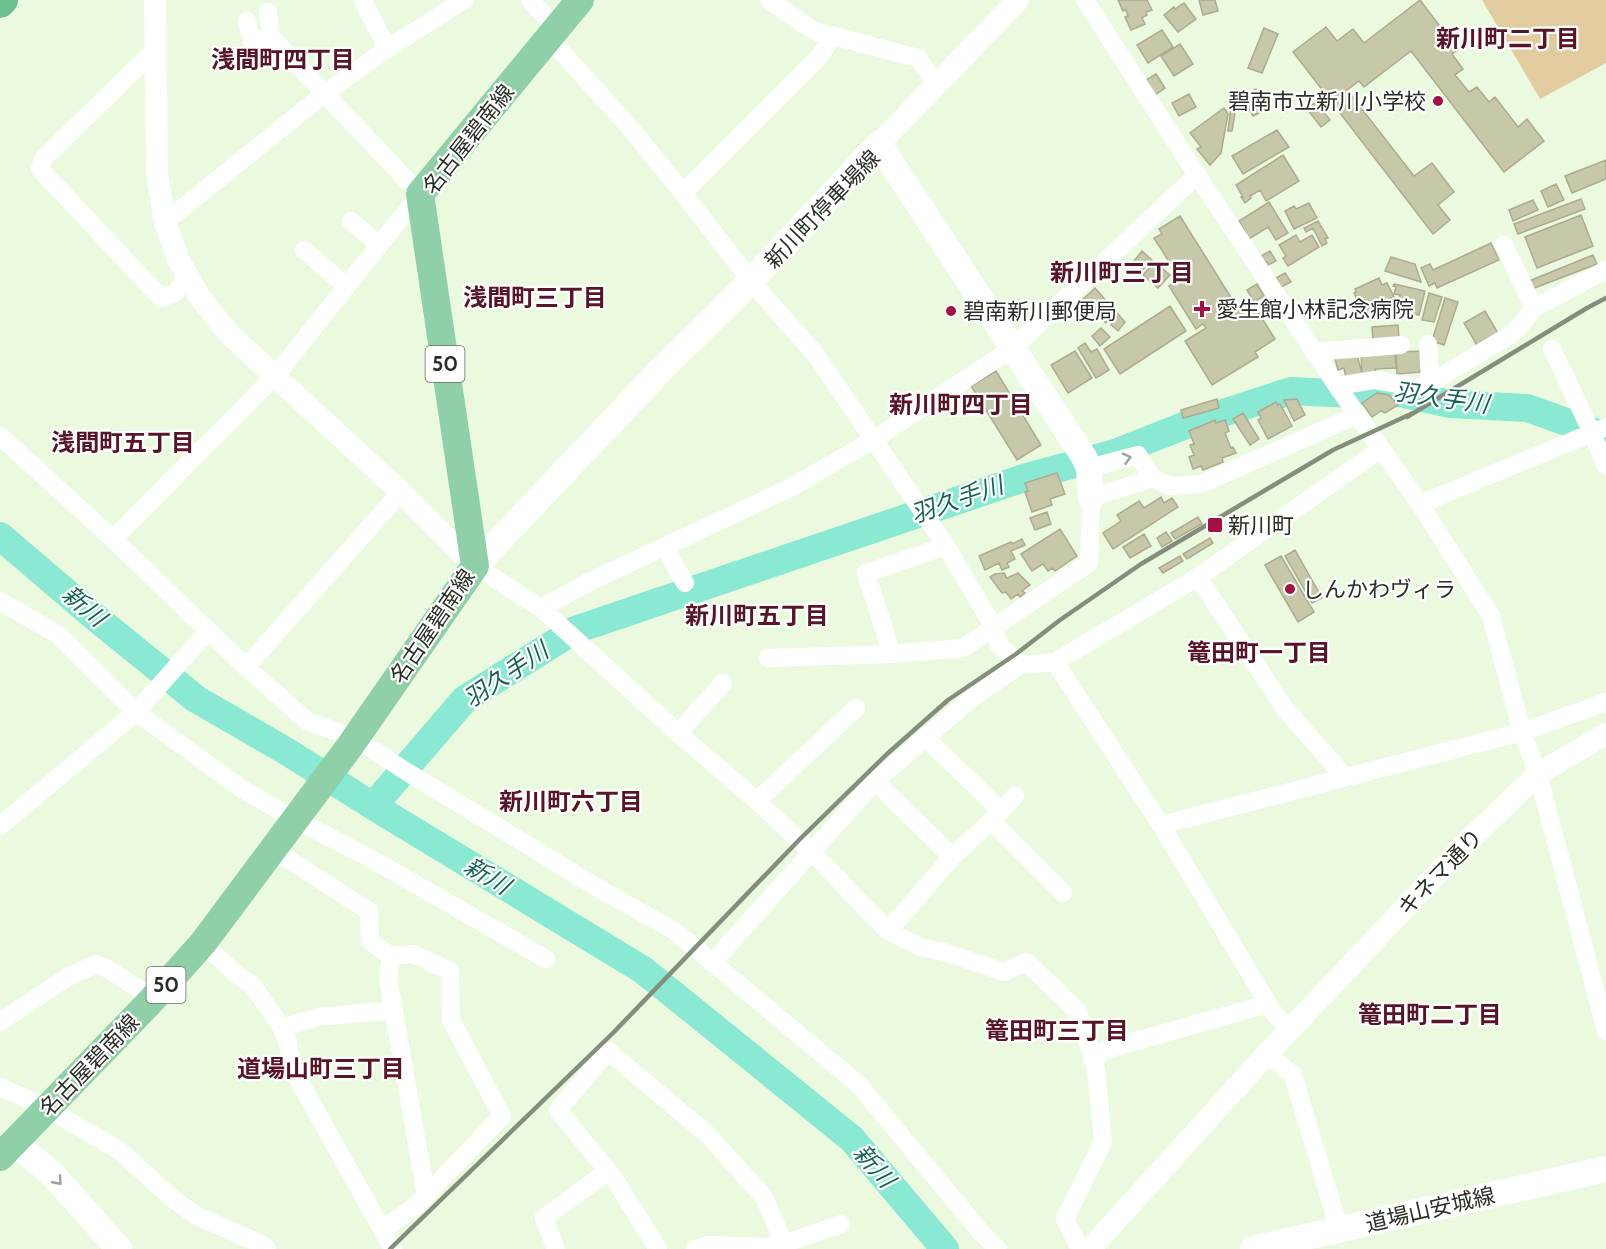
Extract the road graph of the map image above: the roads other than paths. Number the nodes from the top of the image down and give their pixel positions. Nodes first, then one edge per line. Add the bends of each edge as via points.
1 (3, 0) edge
2 (155, 0) edge
3 (363, 0) edge
4 (464, 0) edge
5 (530, 0) edge
6 (580, 0) edge
7 (1018, 0) edge
8 (1085, 0) edge
9 (775, 2) edge
10 (0, 3) edge
11 (268, 12) dead end
12 (247, 21) dead end
13 (553, 33) junction
14 (271, 37) junction
15 (833, 37) junction
16 (156, 49) junction
17 (387, 49) junction
18 (936, 84) junction
19 (325, 93) junction
20 (879, 144) junction
21 (1197, 175) junction
22 (683, 193) junction
23 (420, 194) junction
24 (351, 221) dead end
25 (165, 222) junction
26 (379, 245) junction
27 (1504, 245) dead end
28 (304, 250) dead end
29 (1606, 270) edge
30 (188, 276) junction
31 (751, 281) junction
32 (346, 286) junction
33 (1534, 308) junction
34 (1428, 344) dead end
35 (1401, 345) dead end
36 (1013, 348) junction
37 (1552, 349) dead end
38 (1314, 352) junction
39 (275, 376) junction
40 (1430, 383) junction
41 (1337, 386) junction
42 (1357, 415) junction
43 (1599, 430) edge
44 (0, 436) edge
45 (873, 440) junction
46 (1382, 449) junction
47 (1606, 466) edge
48 (1089, 468) junction
49 (1152, 478) junction
50 (401, 492) junction
51 (1091, 498) junction
52 (1420, 504) junction
53 (113, 538) junction
54 (946, 546) junction
55 (664, 547) junction
56 (476, 566) junction
57 (1198, 577) junction
58 (685, 583) dead end
59 (0, 601) edge
60 (541, 608) junction
61 (993, 626) junction
62 (208, 632) junction
63 (892, 654) junction
64 (768, 658) dead end
65 (1055, 662) junction
66 (1020, 666) junction
67 (246, 667) junction
68 (723, 683) dead end
69 (1606, 702) edge
70 (856, 708) dead end
71 (136, 711) junction
72 (1522, 732) junction
73 (678, 733) junction
74 (1606, 734) edge
75 (925, 737) junction
76 (352, 742) junction
77 (1538, 774) junction
78 (1345, 777) junction
79 (875, 781) junction
80 (1015, 796) dead end
81 (758, 801) junction
82 (297, 816) junction
83 (996, 816) junction
84 (1161, 825) junction
85 (0, 826) edge
86 (272, 849) junction
87 (812, 852) junction
88 (952, 857) junction
89 (1063, 893) dead end
90 (888, 930) junction
91 (203, 944) junction
92 (391, 956) junction
93 (546, 959) dead end
94 (712, 963) junction
95 (153, 998) junction
96 (1268, 1004) junction
97 (394, 1011) junction
98 (0, 1022) edge
99 (282, 1028) junction
100 (1290, 1030) junction
101 (1606, 1031) edge
102 (1267, 1054) junction
103 (1094, 1061) junction
104 (0, 1087) edge
105 (47, 1108) junction
106 (5, 1145) edge
107 (1606, 1169) edge
108 (608, 1171) junction
109 (426, 1195) junction
110 (841, 1224) dead end
111 (383, 1229) junction
112 (1339, 1229) junction
113 (784, 1244) junction
114 (109, 1246) edge
115 (736, 1248) edge
116 (267, 1249) edge
117 (393, 1249) edge
118 (556, 1249) edge
119 (658, 1249) edge
120 (695, 1249) edge
121 (998, 1249) edge
122 (1080, 1249) edge
123 (1090, 1249) edge
124 (1253, 1249) edge

1 - 10 highway
2 - 16 street
3 - 17 street
4 - 17 street
5 - 13 street
6 - 13 main road, 名古屋碧南線
7 - 18 street
8 - 21 street
9 - 15 street via 814,32
11 - 14 street
12 - 14 street via 252,42
13 - 22 street
13 - 23 main road, 名古屋碧南線
14 - 19 street
15 - 18 street via 918,58
15 - 22 street via 818,58
16 - 25 street via 157,173
16 - 30 street via 43,159 40,169 161,298 175,293
17 - 19 street
18 - 20 street
19 - 23 street
19 - 25 street
20 - 31 main road, 新川町停車場線
20 - 36 main road, 新川町停車場線
21 - 36 street
21 - 38 street
22 - 31 street
23 - 26 street
23 - 56 main road, 名古屋碧南線 / 50
24 - 26 street
25 - 30 street
26 - 32 street
27 - 33 street
28 - 32 street
29 - 33 street
30 - 39 street via 228,333
31 - 45 street via 816,355
31 - 56 main road, 新川町停車場線 via 658,373
32 - 39 street
33 - 40 street via 1515,332
34 - 40 street
35 - 38 street
36 - 45 street
36 - 48 main road, 新川町停車場線
37 - 43 street
38 - 41 street
39 - 50 street
39 - 53 street
40 - 41 street via 1422,388 1374,380
41 - 42 street
42 - 46 street
42 - 49 street via 1201,484 1170,486
43 - 47 street
43 - 52 street
44 - 53 street
45 - 54 street
45 - 55 street via 792,488
46 - 52 street
46 - 57 street
48 -> 49 street via 1138,455
48 - 51 main road, 新川町停車場線
49 - 51 street
50 - 56 street
50 - 67 street
51 - 61 street via 1089,563
52 - 72 street via 1491,616
53 - 62 street
54 - 61 street
54 - 63 street via 866,573
55 - 58 street
55 - 60 street
56 - 60 street
56 - 76 main road, 名古屋碧南線 / 50
57 - 65 street
57 - 78 street via 1285,708
59 - 71 street via 57,634
60 - 73 street
61 - 63 street via 963,648
61 - 66 street via 999,645
62 - 67 street
62 - 71 street
63 - 64 street
65 - 66 street
65 - 84 street
66 - 75 street via 973,697
67 - 76 street via 308,721
68 - 73 street
69 - 72 street
70 - 81 street
71 - 82 street via 242,789
71 - 85 street
72 - 77 street
72 - 78 street
73 - 81 street
74 - 77 street, キネマ通り
75 - 79 street
75 - 83 street
76 - 82 main road, 名古屋碧南線 / 50
76 - 94 street via 673,930
77 - 100 street, キネマ通り via 1468,841
77 - 101 street
78 - 84 street
79 - 87 street
79 - 88 street
80 - 83 street
81 - 87 street
82 - 86 main road, 名古屋碧南線 / 50
82 - 93 street
83 - 88 street
83 - 89 street
84 - 96 street
86 - 91 main road, 名古屋碧南線 / 50
86 - 92 street via 369,911 370,941
87 - 90 street
87 - 94 street
88 - 90 street
90 - 103 street via 921,947 1004,972 1027,962 1078,1012
91 - 95 main road, 名古屋碧南線 / 50
91 - 99 street via 252,985
92 - 97 street via 388,978
92 - 109 street via 412,954 450,971 451,1020 502,1116
94 - 121 street via 859,1085
95 - 98 street via 96,964
95 - 105 main road, 名古屋碧南線 / 50
96 - 100 street
96 - 103 street via 1104,1050
97 - 99 street via 317,1017
97 - 109 street
99 - 111 street via 293,1070
100 - 102 street, キネマ通り
102 - 112 street via 1293,1075
102 - 123 street, キネマ通り
103 - 122 street via 1103,1142 1065,1219
104 - 105 street
105 - 106 main road, 名古屋碧南線 / 50
105 - 116 street via 120,1151 197,1216
106 -> 114 main road via 52,1174
107 - 112 main road, 道場山安城線
108 - 113 street via 558,1110 608,1051 706,1133 764,1197
108 - 118 street via 544,1218
108 - 119 street
109 - 111 street
110 - 113 street
111 - 117 street
112 - 124 main road, 道場山安城線
113 - 115 street
115 - 120 street via 709,1245

